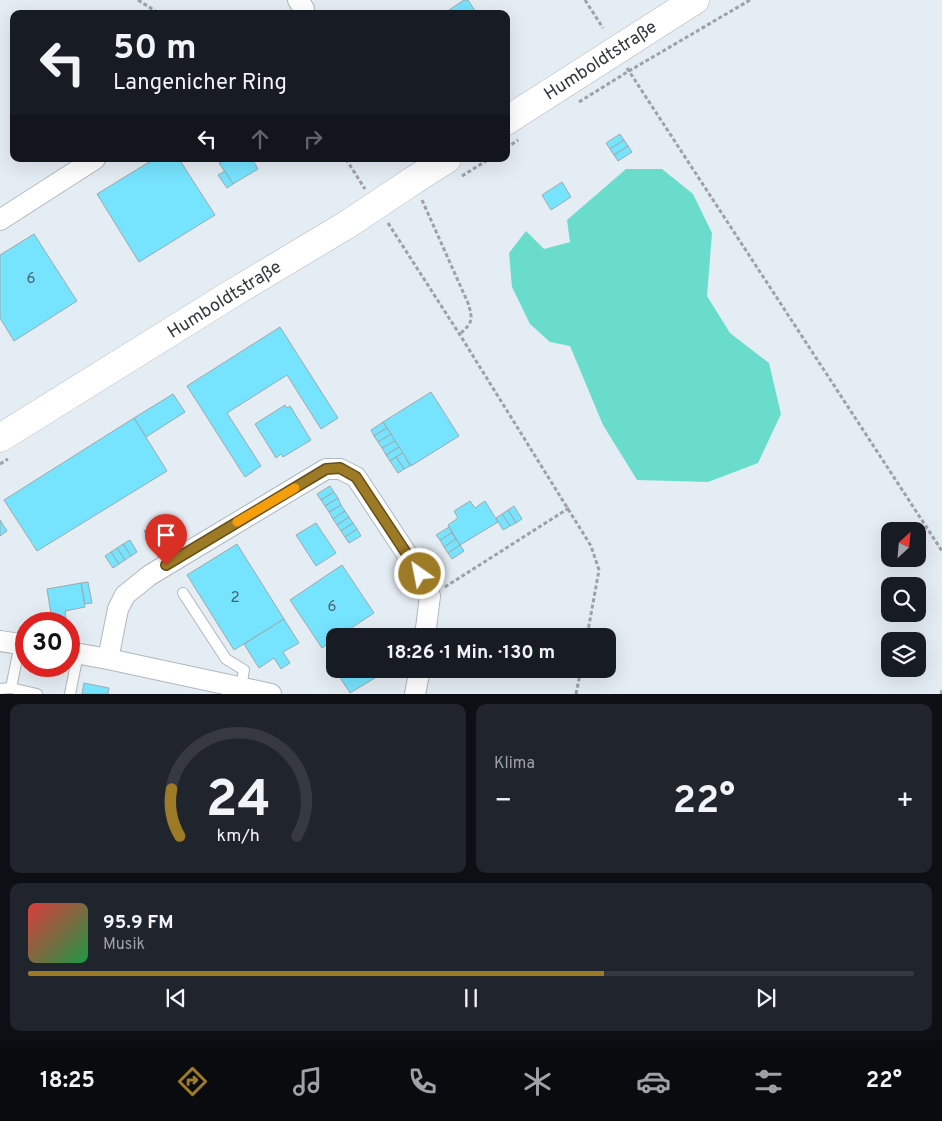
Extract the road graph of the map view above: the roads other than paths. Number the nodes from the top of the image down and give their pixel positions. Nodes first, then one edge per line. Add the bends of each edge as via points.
1 (695, 0) edge
2 (514, 129) edge
3 (90, 162) edge
4 (444, 162) edge
5 (0, 220) edge
6 (0, 438) edge
7 (183, 593) dead end
8 (426, 628) edge
9 (0, 641) edge
10 (15, 644) edge
11 (80, 654) edge
12 (108, 659) junction
13 (15, 674) edge
14 (72, 677) edge
15 (418, 678) edge
16 (241, 687) junction
17 (11, 688) junction
18 (0, 689) edge
19 (37, 694) edge
20 (70, 694) edge
21 (271, 694) edge
22 (415, 694) edge

1 - 2 street, Humboldtstraße via 616,50
3 - 5 street
4 - 6 street, Humboldtstraße, bridge via 415,188 228,296
7 - 16 lane via 226,659 244,670
8 - 12 street via 430,596 420,574 356,477 340,468 326,469 150,575 125,596 118,608
9 - 10 street
11 - 12 street
12 - 16 street
13 - 17 lane
14 - 20 lane
15 - 22 street
16 - 21 street
17 - 18 lane
17 - 19 lane

